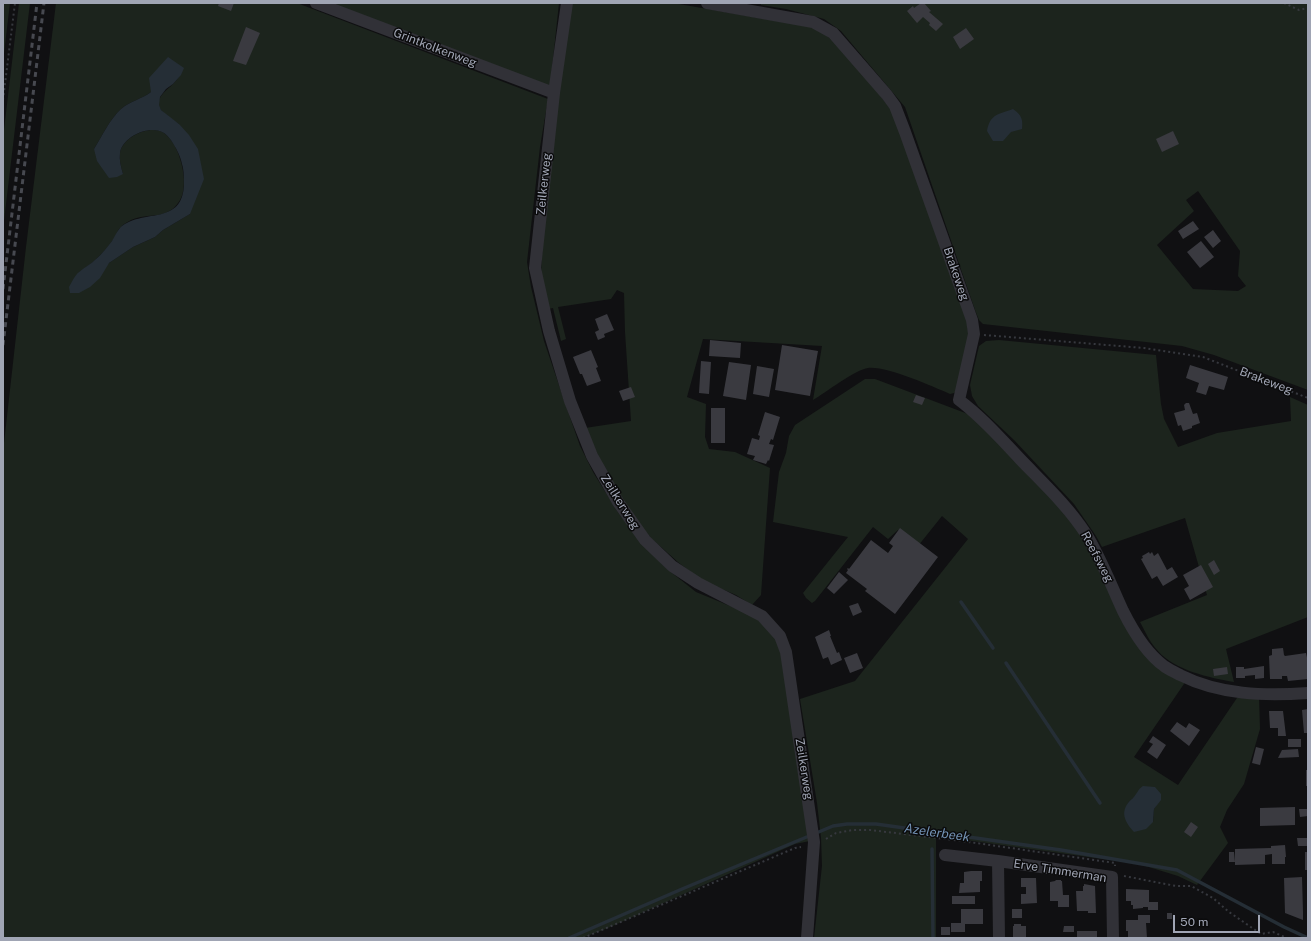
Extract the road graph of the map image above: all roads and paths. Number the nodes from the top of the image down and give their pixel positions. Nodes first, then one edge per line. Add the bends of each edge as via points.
1 (15, 3) edge
2 (316, 3) edge
3 (567, 3) edge
4 (708, 3) edge
5 (1284, 3) edge
6 (1308, 8) edge
7 (554, 94) junction
8 (3, 100) edge
9 (974, 334) junction
10 (1308, 398) edge
11 (1308, 693) edge
12 (814, 840) junction
13 (945, 855) dead end
14 (998, 861) junction
15 (582, 938) edge
16 (807, 938) edge
17 (999, 938) edge
18 (1113, 938) edge

1 - 8 path
2 - 7 street, Grintkolkenweg
3 - 7 street, Zeilkerweg
4 - 9 street, Brakeweg via 813,22 833,33 887,95 895,106 905,132 972,320
5 - 6 path via 1299,10
7 - 12 street, Zeilkerweg via 535,268 549,331 570,401 592,456 618,502 645,540 672,566 698,583 762,616 780,636 786,652
9 - 10 path, Brakeweg via 1144,348 1203,357
9 - 11 street, Reefsweg via 959,400 988,426 1070,512 1101,561 1124,612 1154,657 1165,667 1208,686 1271,695
12 - 15 path via 805,846
12 - 16 street, Zeilkerweg
13 - 14 street, Erve Timmerman
14 - 17 street, Erve Timmerman
14 - 18 street, Erve Timmerman via 1112,877

